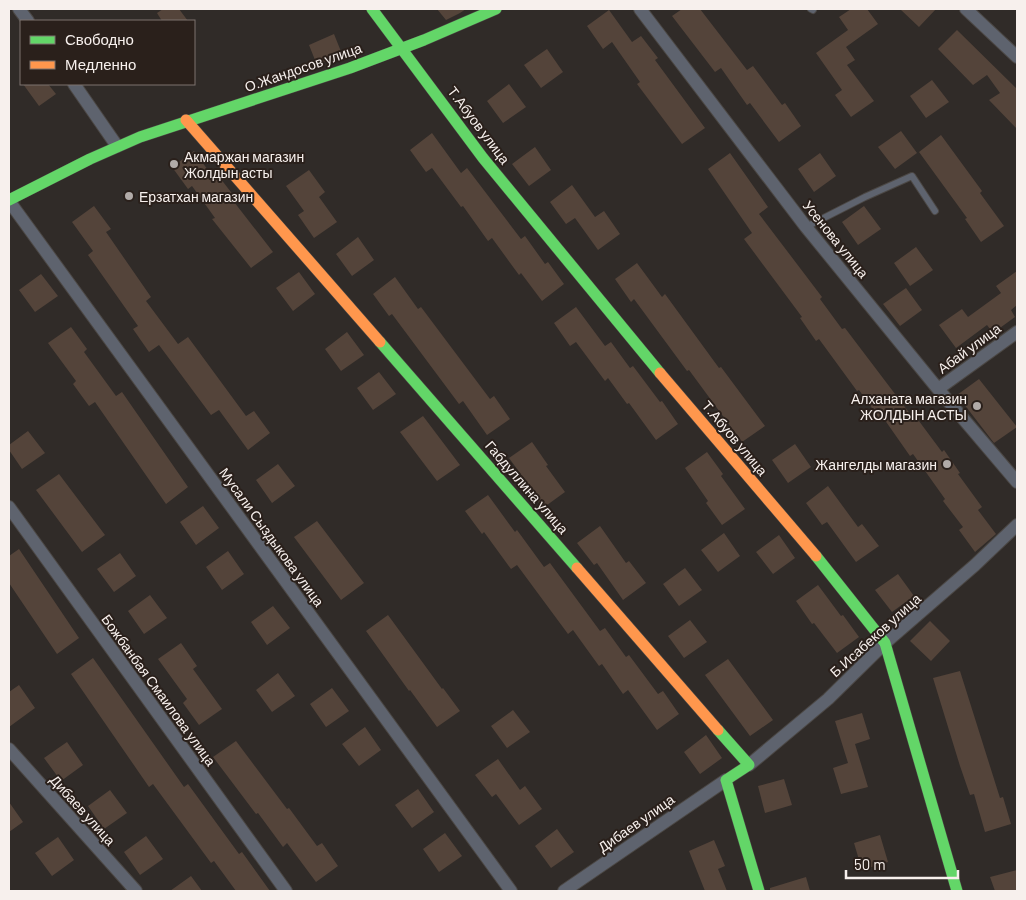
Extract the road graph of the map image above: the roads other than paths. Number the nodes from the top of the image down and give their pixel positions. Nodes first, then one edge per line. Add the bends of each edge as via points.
1 (19, 9) edge
2 (372, 9) edge
3 (496, 9) edge
4 (640, 9) edge
5 (966, 9) edge
6 (27, 20) edge
7 (402, 48) junction
8 (1017, 57) edge
9 (75, 85) edge
10 (186, 120) junction
11 (117, 146) junction
12 (9, 200) edge
13 (935, 211) dead end
14 (806, 227) junction
15 (1017, 332) edge
16 (938, 389) junction
17 (1017, 482) edge
18 (9, 507) edge
19 (1017, 525) edge
20 (885, 643) junction
21 (9, 749) edge
22 (749, 765) junction
23 (726, 780) junction
24 (136, 891) edge
25 (286, 891) edge
26 (511, 891) edge
27 (564, 891) edge
28 (759, 891) edge
29 (957, 891) edge

1 - 6 street
2 - 7 street
3 - 7 street, О.Жандосов улица
4 - 14 street, Усенова улица
5 - 8 street
7 - 10 street, О.Жандосов улица via 302,84
7 - 20 street, Т.Абуов улица via 489,165
9 - 11 street
10 - 11 street, О.Жандосов улица
10 - 22 street, Габдуллина улица
11 - 12 street, О.Жандосов улица
12 - 26 street, Мусали Сыздыкова улица
13 - 14 lane via 912,176
14 - 16 street, Усенова улица
15 - 16 street, Абай улица
16 - 17 street, Усенова улица
18 - 25 street, Божбанбая Смаилова улица
19 - 20 street, Б.Исабеков улица
20 - 22 street, Б.Исабеков улица via 828,698
20 - 29 street, Т.Абуов улица
21 - 24 street, Дибаев улица
22 - 23 street
23 - 27 street, Дибаев улица
23 - 28 street

